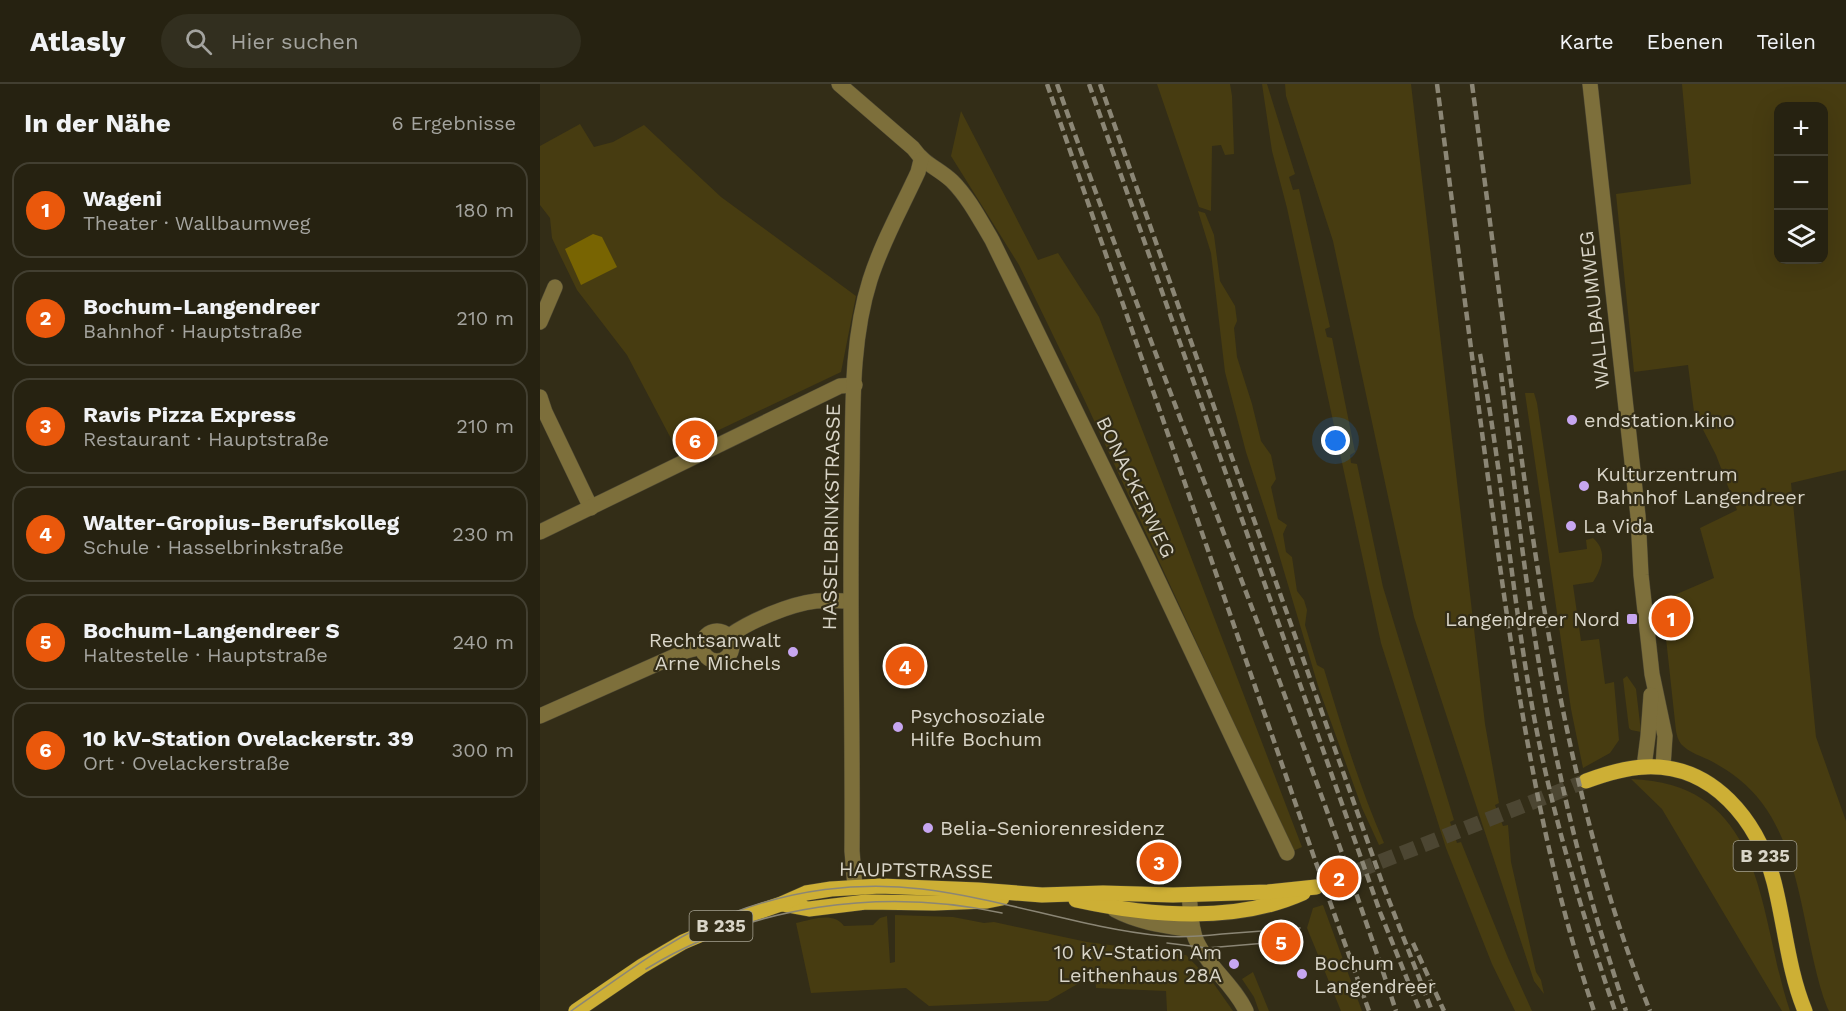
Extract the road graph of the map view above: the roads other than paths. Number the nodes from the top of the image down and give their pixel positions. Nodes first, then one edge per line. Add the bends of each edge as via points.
1 (839, 84) edge
2 (1590, 84) edge
3 (921, 160) junction
4 (555, 287) dead end
5 (540, 322) edge
6 (855, 385) junction
7 (540, 397) edge
8 (591, 508) junction
9 (540, 532) edge
10 (849, 601) junction
11 (729, 636) junction
12 (702, 647) junction
13 (1652, 674) junction
14 (540, 716) edge
15 (1644, 767) junction
16 (1663, 767) junction
17 (1586, 781) tunnel mouth
18 (1287, 853) dead end
19 (855, 887) junction
20 (1017, 894) junction
21 (1189, 895) junction
22 (1056, 896) junction
23 (856, 903) junction
24 (782, 904) junction
25 (1192, 923) junction
26 (576, 1011) edge
27 (1246, 1011) edge
28 (1805, 1011) edge

1 - 3 street, BONACKERWEG via 913,148
2 - 13 street, WALLBAUMWEG
3 - 6 street, HASSELBRINKSTRASSE via 870,279 857,341
3 - 18 street, BONACKERWEG via 960,190 992,240
4 - 5 street
6 - 8 street via 840,386
6 - 10 street, HASSELBRINKSTRASSE
7 - 8 street
8 - 9 street
10 - 11 street via 795,606
10 - 19 street, HASSELBRINKSTRASSE
11 - 12 street via 721,631 710,632
11 - 12 street via 732,650 724,659 713,660
12 - 14 street
13 - 15 street, WALLBAUMWEG
13 - 16 street, WALLBAUMWEG via 1665,736
15 - 16 main road, B 235
15 - 17 main road, B 235
16 - 28 main road, B 235 via 1703,781 1726,797 1756,834 1774,881 1786,945
19 - 20 main road, HAUPTSTRASSE / B 235
19 - 23 main road
19 - 24 main road, HAUPTSTRASSE / B 235 via 806,892
20 - 22 main road, HAUPTSTRASSE / B 235
20 - 23 main road, HAUPTSTRASSE / B 235 via 970,902
21 - 22 main road, HAUPTSTRASSE / B 235
21 - 25 street
21 - 25 main road, HAUPTSTRASSE / B 235 via 1316,887 1285,901 1213,914
22 - 25 main road, HAUPTSTRASSE / B 235
23 - 24 main road, HAUPTSTRASSE / B 235 via 809,909
24 - 26 main road, HAUPTSTRASSE / B 235 via 683,942
25 - 27 street via 1196,941

